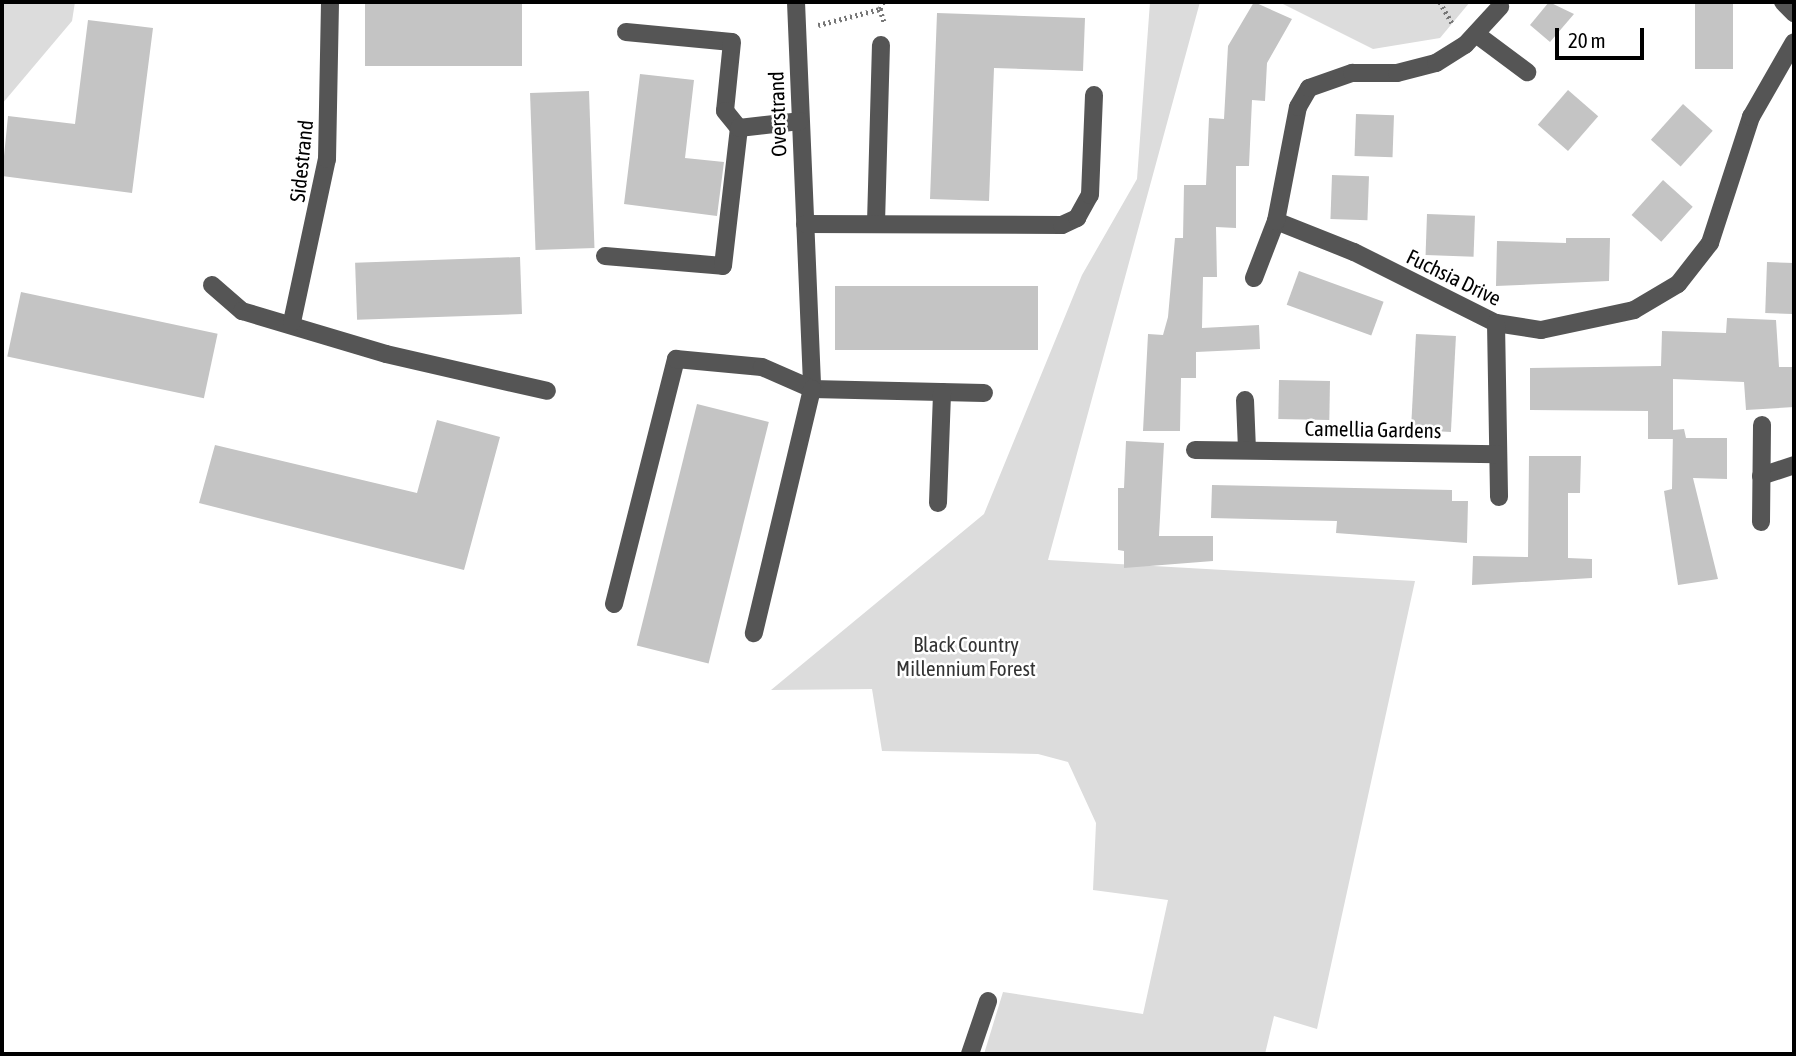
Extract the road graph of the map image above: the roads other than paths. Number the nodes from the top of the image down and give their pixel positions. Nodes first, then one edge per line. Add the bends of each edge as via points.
1 (330, 2) edge
2 (796, 2) edge
3 (1783, 2) edge
4 (1500, 6) dead end
5 (1794, 13) edge
6 (626, 32) dead end
7 (1476, 34) junction
8 (1794, 42) edge
9 (881, 46) dead end
10 (1527, 72) dead end
11 (1094, 95) dead end
12 (800, 121) junction
13 (739, 128) junction
14 (1276, 221) junction
15 (876, 223) junction
16 (805, 224) junction
17 (606, 256) dead end
18 (1254, 278) dead end
19 (212, 285) dead end
20 (292, 323) junction
21 (1496, 323) junction
22 (812, 389) junction
23 (547, 391) dead end
24 (942, 392) junction
25 (984, 393) dead end
26 (1245, 400) dead end
27 (1762, 425) dead end
28 (1247, 449) junction
29 (1195, 450) dead end
30 (1498, 454) junction
31 (1794, 465) edge
32 (1761, 476) junction
33 (1499, 497) dead end
34 (938, 503) dead end
35 (1761, 522) dead end
36 (614, 604) dead end
37 (754, 633) dead end
38 (988, 1001) dead end
39 (970, 1054) edge

1 - 20 street, Sidestrand via 327,159
2 - 12 street, Overstrand
3 - 5 street
4 - 7 street
6 - 13 street via 733,42 725,111
7 - 10 street
7 - 14 street via 1436,63 1397,73 1352,73 1309,88 1298,107
8 - 21 street, Fuchsia Drive via 1751,117 1710,243 1678,284 1634,310 1588,322 1541,330
9 - 15 street
11 - 15 street via 1090,195 1077,219 1062,225
12 - 13 street
12 - 16 street, Overstrand
13 - 17 street via 723,266
14 - 18 street
14 - 21 street, Fuchsia Drive via 1354,252
15 - 16 street
16 - 22 street, Overstrand
19 - 20 street via 242,311
20 - 23 street via 386,354
21 - 30 street
22 - 24 street
22 - 36 street via 762,367 676,359
22 - 37 street, Overstrand
24 - 25 street
24 - 34 street
26 - 28 street
27 - 32 street
28 - 29 street, Camellia Gardens
28 - 30 street, Camellia Gardens
30 - 33 street
31 - 32 street
32 - 35 street
38 - 39 street

